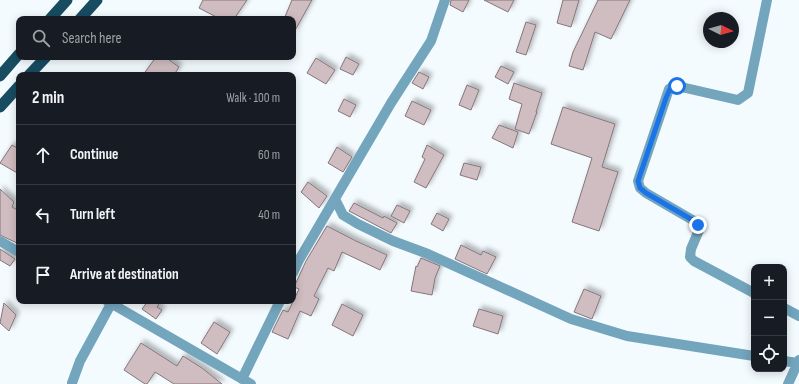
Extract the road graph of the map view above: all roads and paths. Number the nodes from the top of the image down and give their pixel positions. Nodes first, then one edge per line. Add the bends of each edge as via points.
1 (67, 0) edge
2 (97, 0) edge
3 (445, 0) edge
4 (767, 0) edge
5 (53, 16) edge
6 (83, 16) edge
7 (16, 57) edge
8 (43, 60) edge
9 (32, 72) edge
10 (0, 76) edge
11 (16, 89) edge
12 (0, 107) edge
13 (335, 199) junction
14 (0, 242) edge
15 (16, 250) edge
16 (296, 268) edge
17 (751, 291) edge
18 (108, 304) edge
19 (112, 304) edge
20 (279, 304) edge
21 (787, 310) edge
22 (799, 316) edge
23 (751, 356) edge
24 (787, 360) edge
25 (798, 361) edge
26 (246, 381) edge
27 (72, 383) dead end
28 (788, 384) edge

1 - 5 highway
2 - 6 highway
3 - 13 street via 431,41
4 - 17 street via 748,93 738,100 677,86 670,89 638,181 640,188 646,193 696,222 698,230 690,257 694,262
7 - 10 highway
8 - 9 highway
11 - 12 highway
13 - 16 street
13 - 23 street via 342,215 393,242 428,254 571,319 627,336
14 - 15 street
18 - 27 street
19 - 26 street
20 - 26 street
21 - 22 street
24 - 25 street
25 - 28 street

